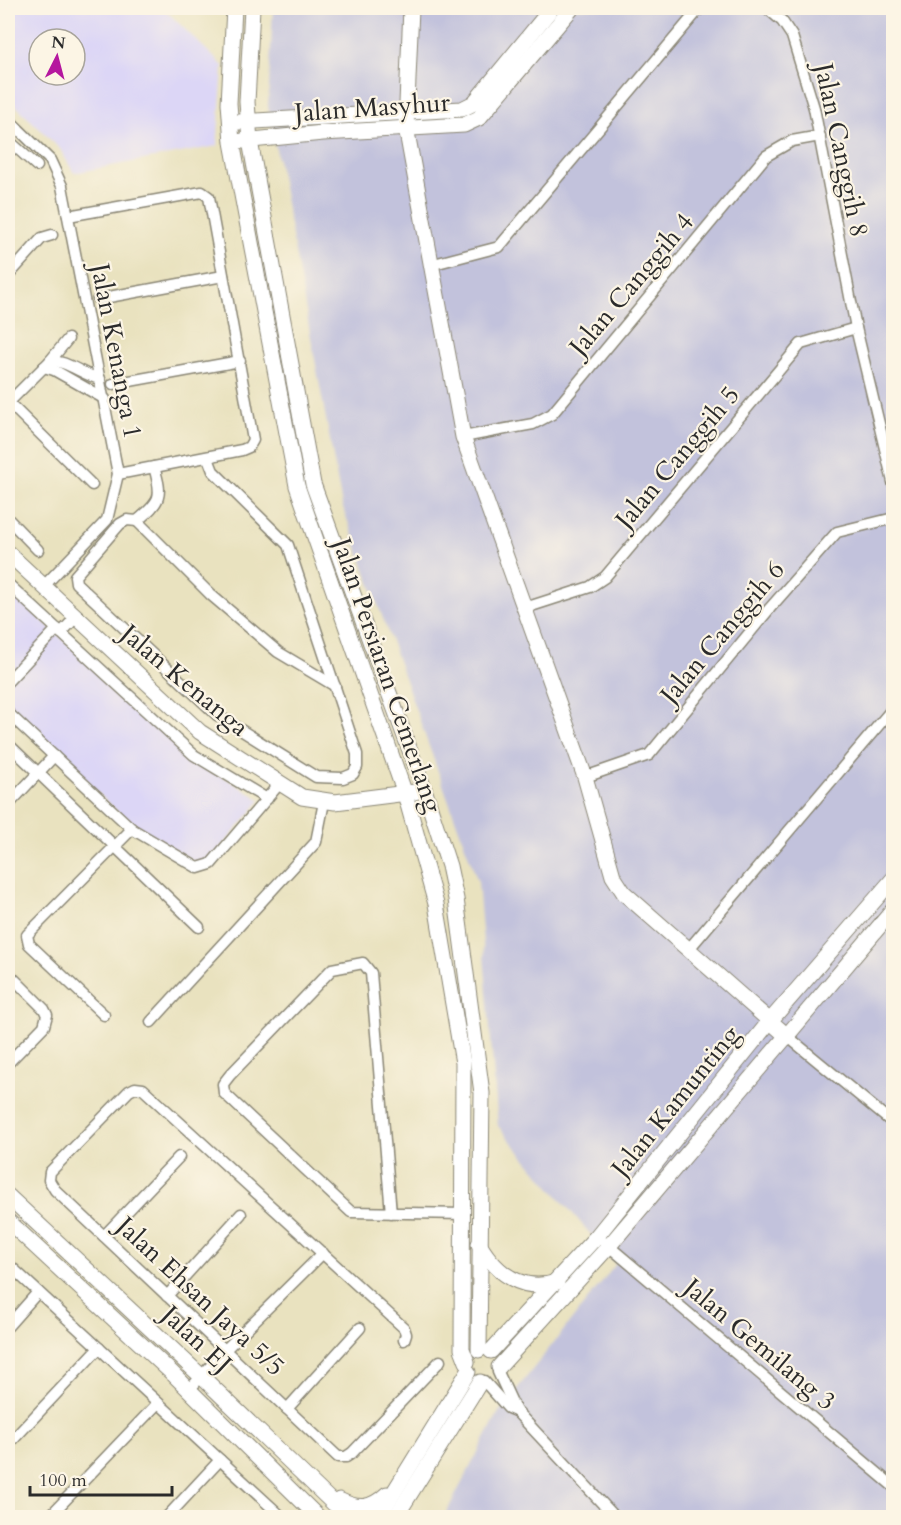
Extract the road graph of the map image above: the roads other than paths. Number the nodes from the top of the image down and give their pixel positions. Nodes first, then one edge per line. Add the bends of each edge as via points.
1 (234, 8) edge
2 (252, 8) edge
3 (411, 8) edge
4 (552, 8) edge
5 (572, 8) edge
6 (700, 8) edge
7 (767, 8) edge
8 (8, 119) edge
9 (406, 120) junction
10 (248, 122) junction
11 (230, 123) junction
12 (820, 136) junction
13 (250, 141) junction
14 (232, 142) junction
15 (8, 143) edge
16 (37, 166) dead end
17 (68, 216) junction
18 (52, 235) dead end
19 (430, 265) junction
20 (8, 275) edge
21 (223, 276) junction
22 (98, 299) dead end
23 (856, 328) junction
24 (68, 339) dead end
25 (240, 362) junction
26 (47, 364) junction
27 (100, 379) junction
28 (113, 384) dead end
29 (105, 399) junction
30 (8, 402) edge
31 (463, 437) junction
32 (208, 458) junction
33 (154, 467) junction
34 (118, 474) junction
35 (92, 485) dead end
36 (894, 486) edge
37 (894, 518) edge
38 (8, 519) edge
39 (137, 521) junction
40 (38, 550) dead end
41 (8, 553) edge
42 (8, 584) edge
43 (43, 587) junction
44 (525, 608) junction
45 (75, 617) junction
46 (59, 631) junction
47 (8, 681) edge
48 (335, 686) junction
49 (894, 707) edge
50 (8, 713) edge
51 (8, 744) edge
52 (54, 756) junction
53 (39, 774) junction
54 (585, 777) junction
55 (280, 783) junction
56 (424, 789) junction
57 (405, 794) junction
58 (267, 799) junction
59 (324, 802) junction
60 (8, 805) edge
61 (132, 830) junction
62 (114, 848) junction
63 (894, 878) edge
64 (878, 896) junction
65 (894, 909) edge
66 (199, 927) dead end
67 (688, 950) junction
68 (8, 973) edge
69 (104, 1015) dead end
70 (770, 1021) junction
71 (151, 1022) dead end
72 (787, 1036) junction
73 (8, 1063) edge
74 (894, 1124) edge
75 (179, 1157) dead end
76 (8, 1196) edge
77 (391, 1213) junction
78 (241, 1214) dead end
79 (464, 1214) junction
80 (8, 1221) edge
81 (104, 1236) junction
82 (597, 1236) junction
83 (479, 1244) junction
84 (609, 1246) junction
85 (323, 1253) junction
86 (8, 1264) edge
87 (556, 1282) junction
88 (38, 1292) junction
89 (167, 1296) junction
90 (8, 1326) edge
91 (360, 1328) dead end
92 (404, 1340) dead end
93 (99, 1348) junction
94 (225, 1350) junction
95 (485, 1351) junction
96 (440, 1361) dead end
97 (499, 1370) junction
98 (474, 1374) junction
99 (201, 1376) junction
100 (189, 1390) junction
101 (158, 1403) junction
102 (287, 1408) junction
103 (516, 1412) junction
104 (8, 1445) edge
105 (220, 1460) junction
106 (894, 1487) edge
107 (405, 1488) junction
108 (318, 1489) junction
109 (280, 1517) edge
110 (48, 1518) edge
111 (166, 1518) edge
112 (319, 1518) edge
113 (353, 1518) edge
114 (378, 1518) edge
115 (395, 1518) edge
116 (404, 1518) edge
117 (616, 1518) edge

1 - 11 main road, Jalan Persiaran Cemerlang
2 - 10 main road, Jalan Persiaran Cemerlang
3 - 9 main road
4 - 9 main road, Jalan Masyhur via 474,103
5 - 9 main road, Jalan Masyhur via 479,118 464,125
6 - 19 street via 499,247
7 - 12 street, Jalan Canggih 8 via 782,21 795,45
8 - 17 street, Jalan Kenanga 1 via 50,160 62,186
9 - 10 main road, Jalan Masyhur
9 - 13 main road, Jalan Masyhur
9 - 19 main road
10 - 11 main road, Jalan Masyhur
10 - 13 main road, Jalan Persiaran Cemerlang
11 - 14 main road, Jalan Persiaran Cemerlang
12 - 23 street, Jalan Canggih 8
12 - 31 street, Jalan Canggih 4 via 792,141 766,156 552,414 532,424
13 - 14 main road, Jalan Masyhur
13 - 56 main road, Jalan Persiaran Cemerlang via 313,484
14 - 57 main road, Jalan Persiaran Cemerlang via 297,486
15 - 16 street
17 - 21 street via 205,193
17 - 27 street, Jalan Kenanga 1
18 - 20 street via 42,238
19 - 31 main road
21 - 22 street
21 - 25 street
23 - 36 street, Jalan Canggih 8
23 - 44 street, Jalan Canggih 5 via 801,344 605,577 590,587
24 - 26 street
25 - 28 street
25 - 32 street via 254,432 252,444
26 - 27 street via 57,360
26 - 29 street
26 - 30 street
27 - 29 street, Jalan Kenanga 1
29 - 34 street, Jalan Kenanga 1
30 - 35 street
31 - 44 main road
32 - 33 street
32 - 48 street via 213,471 288,545
33 - 34 street
33 - 39 street via 160,496
34 - 43 street, Jalan Kenanga 1 via 106,520
37 - 54 street, Jalan Canggih 6 via 837,532 649,755
38 - 40 street
39 - 48 street via 211,595 278,652
39 - 48 street via 120,524 74,580 217,716 308,774 338,779 355,771 357,754
41 - 43 main road, Jalan Kenanga
42 - 46 street
43 - 45 main road, Jalan Kenanga
44 - 54 main road
45 - 46 street
45 - 55 main road, Jalan Kenanga via 200,732
46 - 47 street
46 - 58 street via 194,755
49 - 67 street
50 - 52 street
51 - 53 street
52 - 53 street
52 - 61 street
53 - 60 street
53 - 62 street
54 - 67 main road via 616,884
55 - 58 street
55 - 59 main road, Jalan Kenanga via 302,797
56 - 57 main road, Jalan Kenanga
56 - 83 main road, Jalan Persiaran Cemerlang via 456,899 479,1060
57 - 59 main road, Jalan Kenanga
57 - 79 main road, Jalan Persiaran Cemerlang via 436,904 463,1063
58 - 61 street via 205,868 195,867
59 - 71 street via 316,842
61 - 62 street
62 - 66 street
62 - 69 street via 27,936 29,944
63 - 64 main road, Jalan Kamunting
64 - 65 street
64 - 70 main road, Jalan Kamunting
65 - 72 main road, Jalan Kamunting
67 - 70 main road
68 - 73 street via 46,1012 47,1019
70 - 72 main road
70 - 82 main road, Jalan Kamunting
72 - 74 street
72 - 84 main road, Jalan Kamunting
75 - 81 street
76 - 99 main road, Jalan EJ
77 - 77 street via 351,1212 223,1089 230,1075 339,965 363,963 371,973
77 - 79 street
78 - 89 street
79 - 98 main road, Jalan Persiaran Cemerlang via 462,1349
80 - 100 main road, Jalan EJ
81 - 85 street, Jalan Ehsan Jaya 5/5 via 52,1186 49,1176 129,1091 139,1088 150,1093
81 - 89 street, Jalan Ehsan Jaya 5/5
82 - 84 street, Jalan Gemilang 3
82 - 87 main road, Jalan Kamunting
83 - 87 main road via 495,1266 513,1280 537,1286
83 - 95 main road, Jalan Persiaran Cemerlang
84 - 97 main road, Jalan Kamunting
84 - 106 street, Jalan Gemilang 3
85 - 92 street via 404,1328
85 - 94 street
86 - 88 street
87 - 95 main road, Jalan Kamunting
88 - 90 street
88 - 93 street
89 - 94 street, Jalan Ehsan Jaya 5/5
91 - 102 street
93 - 101 street
93 - 104 street
94 - 99 street
94 - 102 street, Jalan Ehsan Jaya 5/5
95 - 97 main road via 497,1358
95 - 98 main road via 471,1354
96 - 102 street, Jalan Ehsan Jaya 5/5 via 352,1453 342,1457
97 - 98 main road via 491,1380
97 - 103 street
98 - 103 street
98 - 107 main road
99 - 100 street
99 - 108 main road, Jalan EJ
100 - 112 main road, Jalan EJ
101 - 105 street
101 - 110 street
103 - 117 street
105 - 109 street
105 - 111 street
107 - 108 main road via 361,1508
107 - 114 main road
107 - 115 main road
107 - 116 main road
108 - 113 main road, Jalan EJ

